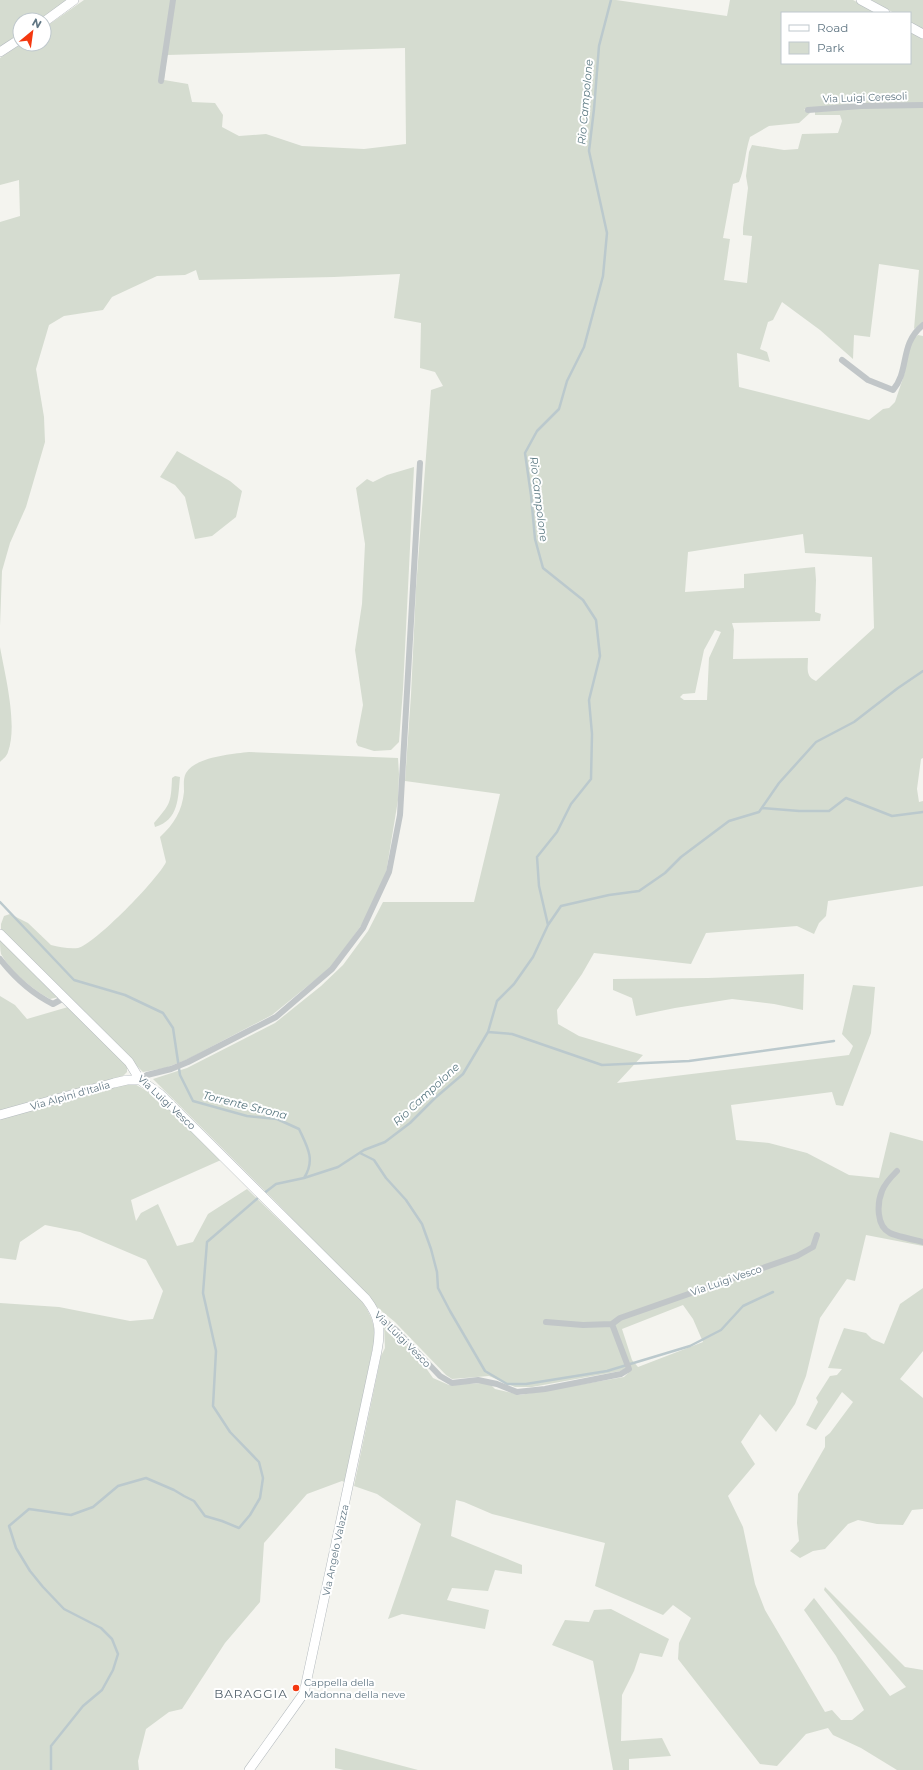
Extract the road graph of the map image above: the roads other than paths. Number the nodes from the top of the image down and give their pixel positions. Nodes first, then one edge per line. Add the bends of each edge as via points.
1 (74, 0) edge
2 (173, 0) edge
3 (861, 0) edge
4 (883, 12) edge
5 (52, 16) edge
6 (911, 28) edge
7 (923, 34) edge
8 (12, 44) edge
9 (0, 52) edge
10 (161, 81) dead end
11 (923, 105) edge
12 (808, 110) dead end
13 (923, 325) edge
14 (842, 360) dead end
15 (420, 463) dead end
16 (0, 934) edge
17 (0, 958) edge
18 (64, 998) junction
19 (140, 1080) junction
20 (0, 1115) edge
21 (897, 1171) dead end
22 (817, 1235) dead end
23 (923, 1242) edge
24 (376, 1314) junction
25 (546, 1322) dead end
26 (612, 1324) junction
27 (249, 1770) edge

1 - 5 street
2 - 10 street
3 - 4 street
6 - 7 street
8 - 9 street
11 - 12 street, Via Luigi Ceresoli
13 - 14 street via 908,346 899,383 893,390 868,380
15 - 19 street via 400,815 389,872 363,928 332,969 276,1017 188,1062 147,1074
16 - 18 street, Via Luigi Vesco
17 - 18 street via 6,967 38,996 53,1004
18 - 19 street, Via Luigi Vesco via 129,1062
19 - 20 street, Via Alpini d'Italia via 114,1082
19 - 24 street, Via Luigi Vesco via 160,1094 251,1184 366,1299
21 - 23 street via 887,1181 881,1195 879,1215 883,1228 890,1234
22 - 26 street, Via Luigi Vesco via 813,1247 797,1256 676,1297 620,1318
24 - 26 street, Via Luigi Vesco via 396,1330 440,1376 452,1383 478,1380 517,1392 545,1390 621,1374 629,1369
24 - 27 street, Via Angelo Valazza via 379,1330 377,1351 304,1693
25 - 26 street

